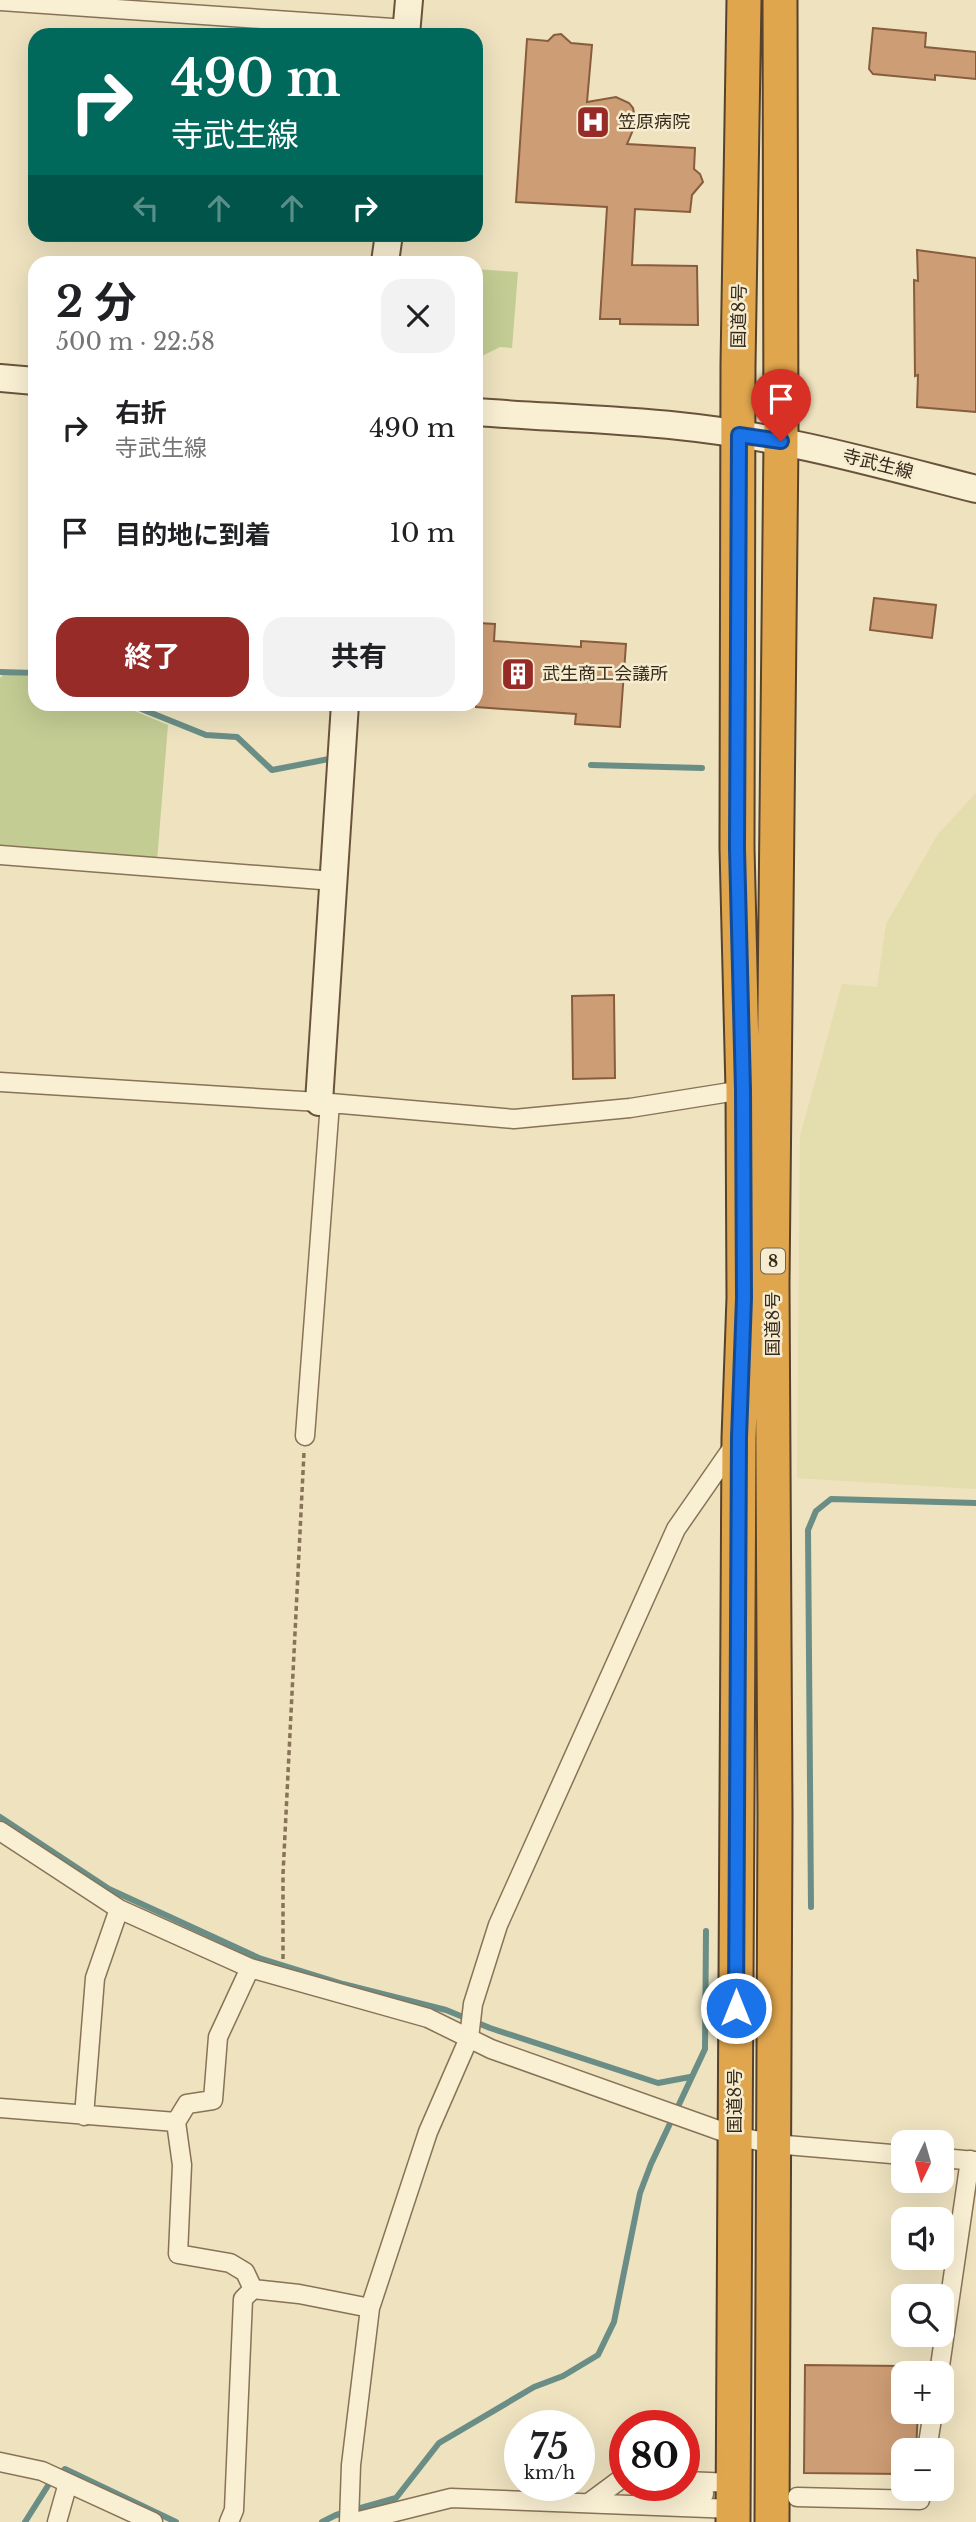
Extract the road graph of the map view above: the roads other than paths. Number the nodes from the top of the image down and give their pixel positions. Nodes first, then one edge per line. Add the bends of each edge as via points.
1 (409, 0) edge
2 (744, 0) edge
3 (780, 0) edge
4 (0, 1) edge
5 (354, 28) edge
6 (407, 28) edge
7 (0, 379) edge
8 (28, 381) edge
9 (483, 412) edge
10 (739, 435) junction
11 (781, 441) junction
12 (976, 489) edge
13 (345, 711) edge
14 (0, 855) edge
15 (334, 881) junction
16 (0, 1082) edge
17 (743, 1090) junction
18 (325, 1103) junction
19 (305, 1436) road end
20 (739, 1437) junction
21 (0, 1831) edge
22 (119, 1909) junction
23 (250, 1968) junction
24 (469, 2038) junction
25 (0, 2108) edge
26 (84, 2116) junction
27 (176, 2122) junction
28 (735, 2136) junction
29 (774, 2144) junction
30 (891, 2154) edge
31 (954, 2159) edge
32 (973, 2161) edge
33 (253, 2289) junction
34 (370, 2308) junction
35 (941, 2361) edge
36 (0, 2462) edge
37 (68, 2483) junction
38 (609, 2488) edge
39 (700, 2489) edge
40 (598, 2497) junction
41 (797, 2497) tunnel mouth
42 (891, 2499) edge
43 (726, 2502) edge
44 (57, 2522) edge
45 (153, 2522) edge
46 (229, 2522) edge
47 (352, 2522) edge
48 (772, 2522) edge

1 - 6 street
2 - 10 highway, 国道8号 / 8
3 - 11 highway, 国道8号 / 8
4 - 5 street
7 - 8 street
9 - 10 street, 寺武生線 via 680,426
10 - 11 street, 寺武生線
10 - 17 highway, 国道8号 / 8 via 737,848
11 - 12 street, 寺武生線
11 - 29 highway, 国道8号 / 8 via 772,1284
13 - 15 street
14 - 15 street
15 - 18 street
16 - 18 street
17 - 18 street via 630,1108 514,1119
17 - 20 highway, 国道8号 / 8
18 - 19 street
20 - 24 street via 676,1529 645,1596 498,1924 472,2004
20 - 28 highway, 国道8号 / 8
21 - 22 street
22 - 23 street
22 - 26 street via 95,1978
23 - 24 street via 428,2018
23 - 27 street via 218,2037 212,2100 187,2104
24 - 28 street
24 - 34 street via 428,2132
25 - 26 street
26 - 27 street
27 - 33 street via 182,2165 178,2254 230,2263 245,2272
28 - 29 street
28 - 43 highway, 国道8号 / 8
29 - 30 street
29 - 48 highway, 国道8号 / 8
31 - 32 street
32 - 35 street
33 - 34 street
33 - 46 street via 243,2299 234,2510
34 - 47 street via 351,2465
36 - 37 street
37 - 44 street
37 - 45 street
38 - 40 street
39 - 43 street
40 - 43 street
40 - 43 street
40 - 47 street via 451,2498
41 - 42 street

